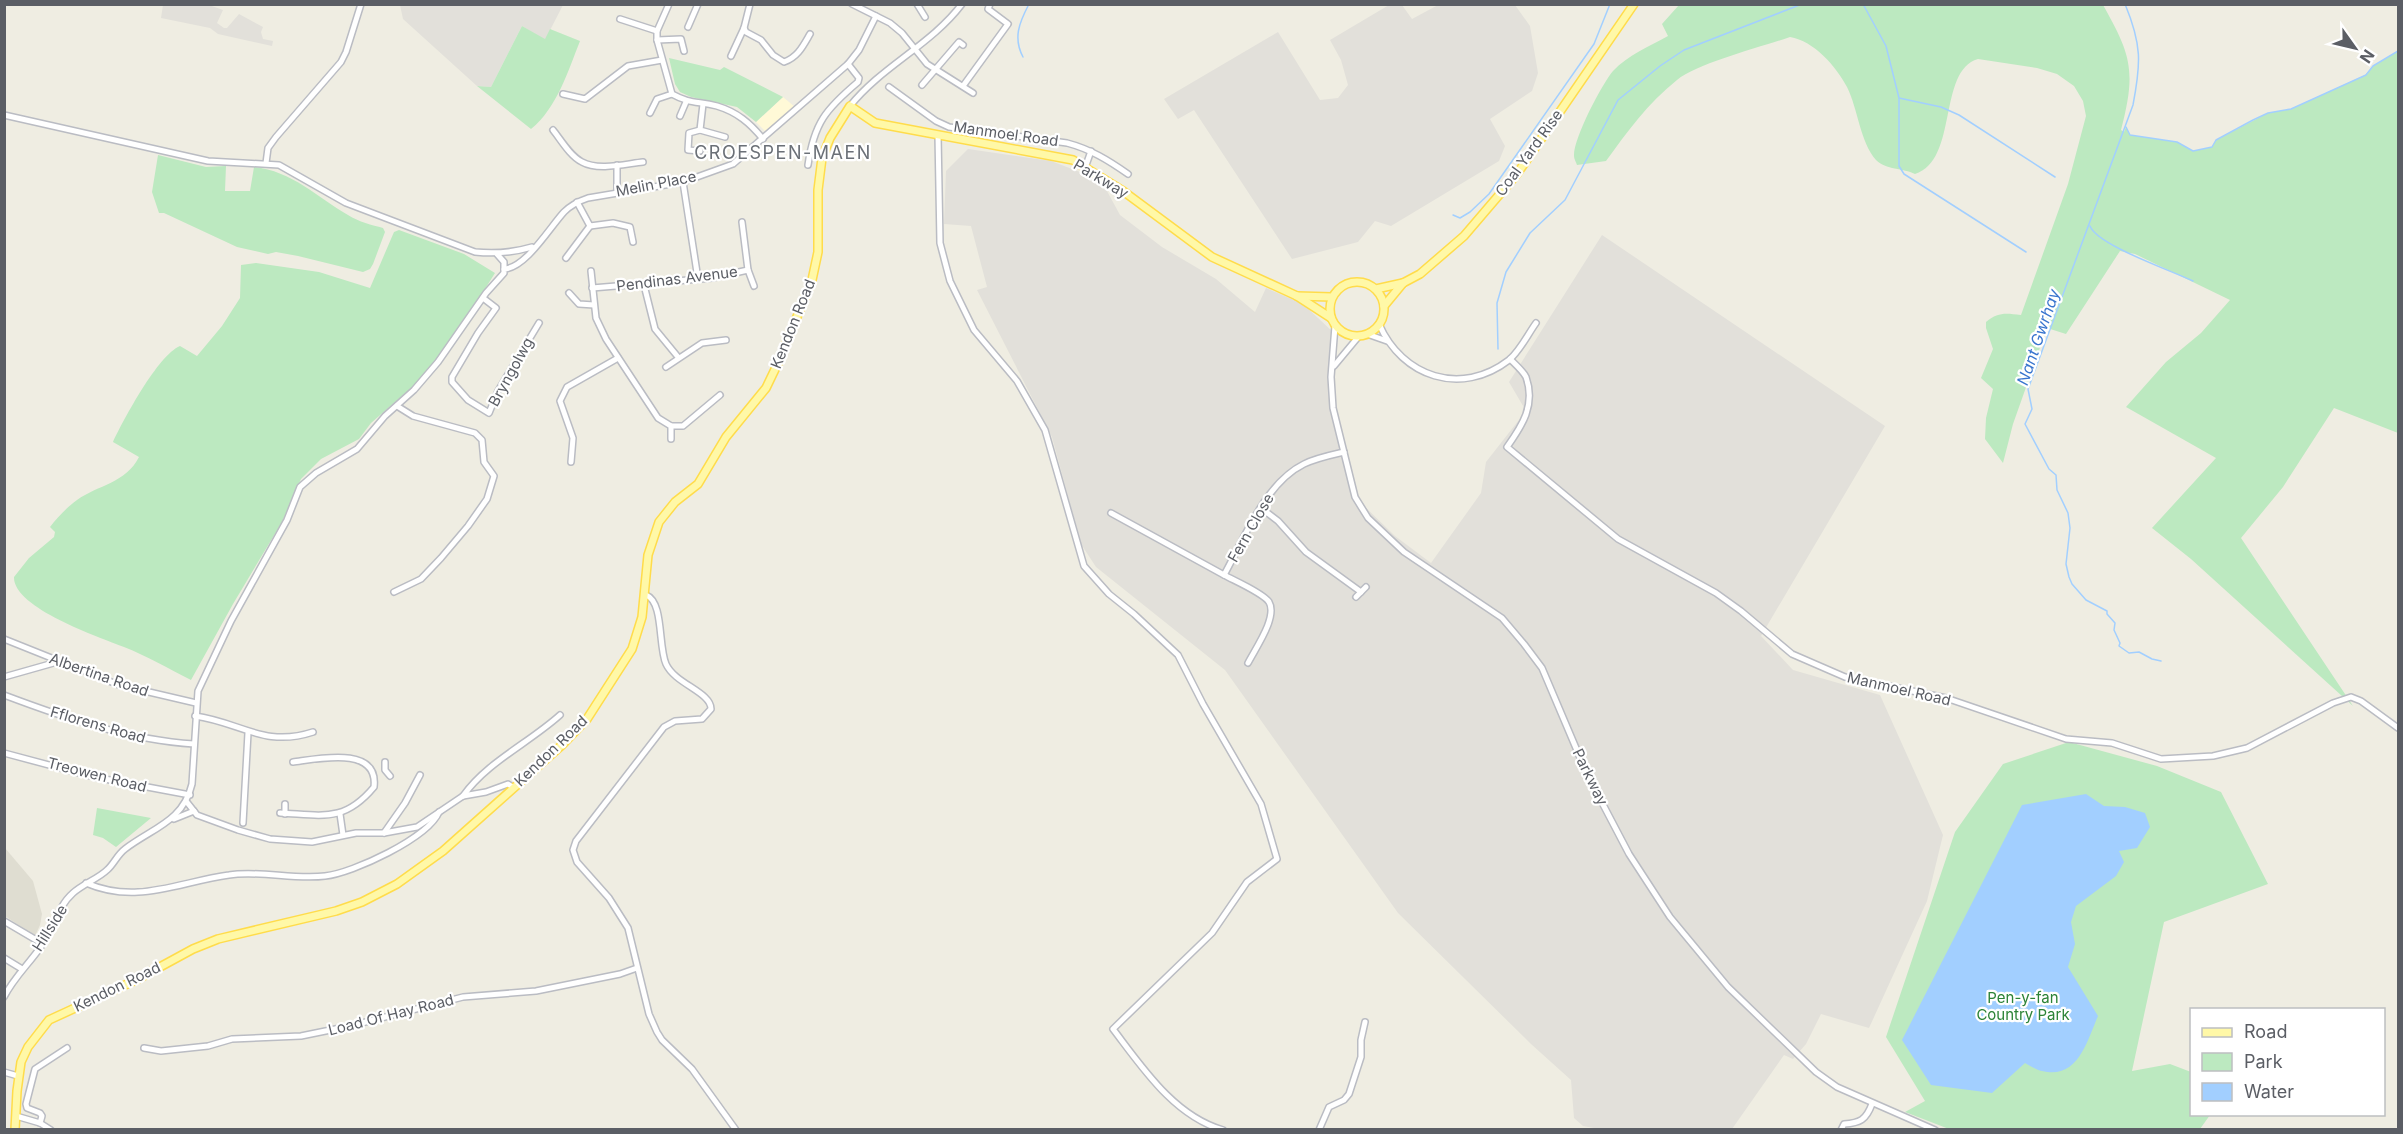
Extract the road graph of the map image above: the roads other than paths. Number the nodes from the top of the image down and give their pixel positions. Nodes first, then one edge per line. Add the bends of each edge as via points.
1 (361, 4) edge
2 (669, 4) edge
3 (698, 4) edge
4 (750, 4) edge
5 (916, 4) edge
6 (962, 4) edge
7 (990, 4) edge
8 (1634, 4) edge
9 (855, 5) edge
10 (876, 16) junction
11 (925, 16) dead end
12 (620, 19) dead end
13 (688, 27) dead end
14 (744, 28) junction
15 (657, 31) junction
16 (810, 34) dead end
17 (657, 40) junction
18 (963, 45) dead end
19 (915, 49) junction
20 (684, 51) dead end
21 (731, 56) dead end
22 (662, 60) junction
23 (784, 62) junction
24 (848, 64) junction
25 (935, 68) junction
26 (782, 71) dead end
27 (922, 85) dead end
28 (963, 86) junction
29 (889, 87) dead end
30 (973, 93) dead end
31 (563, 94) dead end
32 (672, 94) junction
33 (686, 102) junction
34 (703, 104) junction
35 (850, 106) junction
36 (650, 113) dead end
37 (4, 115) edge
38 (680, 116) dead end
39 (553, 130) dead end
40 (700, 130) junction
41 (938, 135) junction
42 (725, 137) dead end
43 (763, 139) junction
44 (700, 151) dead end
45 (1091, 151) junction
46 (643, 162) dead end
47 (266, 163) junction
48 (617, 165) junction
49 (808, 165) dead end
50 (1085, 168) junction
51 (1128, 174) dead end
52 (683, 182) junction
53 (617, 192) junction
54 (577, 202) junction
55 (742, 222) dead end
56 (590, 226) junction
57 (633, 242) dead end
58 (534, 247) junction
59 (497, 254) junction
60 (566, 258) dead end
61 (504, 268) junction
62 (748, 270) junction
63 (591, 271) dead end
64 (698, 279) junction
65 (1403, 283) junction
66 (644, 285) junction
67 (754, 286) dead end
68 (592, 288) junction
69 (1376, 289) junction
70 (568, 293) dead end
71 (1297, 296) junction
72 (1332, 297) junction
73 (483, 298) junction
74 (594, 305) junction
75 (1384, 306) junction
76 (1331, 318) junction
77 (539, 323) dead end
78 (1536, 323) dead end
79 (1379, 324) junction
80 (1335, 326) junction
81 (1367, 334) junction
82 (1359, 336) junction
83 (726, 340) dead end
84 (1387, 341) junction
85 (678, 357) junction
86 (618, 358) junction
87 (1510, 359) junction
88 (666, 367) dead end
89 (1333, 367) junction
90 (720, 395) dead end
91 (397, 406) junction
92 (672, 426) junction
93 (671, 439) dead end
94 (1344, 452) junction
95 (571, 462) dead end
96 (1261, 508) junction
97 (1111, 513) dead end
98 (1224, 575) junction
99 (1365, 586) dead end
100 (394, 592) dead end
101 (646, 595) junction
102 (4, 639) edge
103 (57, 662) junction
104 (1248, 663) dead end
105 (4, 677) edge
106 (4, 695) edge
107 (196, 703) junction
108 (560, 715) dead end
109 (195, 716) junction
110 (2398, 728) edge
111 (313, 732) dead end
112 (248, 733) junction
113 (194, 744) junction
114 (4, 753) edge
115 (293, 762) dead end
116 (385, 762) dead end
117 (386, 770) junction
118 (374, 773) junction
119 (420, 775) dead end
120 (390, 776) dead end
121 (514, 788) junction
122 (463, 796) junction
123 (188, 798) junction
124 (285, 804) dead end
125 (194, 811) junction
126 (439, 812) junction
127 (340, 814) junction
128 (173, 819) junction
129 (243, 823) dead end
130 (384, 833) junction
131 (343, 835) junction
132 (86, 883) junction
133 (4, 921) edge
134 (43, 944) junction
135 (4, 958) edge
136 (637, 968) junction
137 (22, 969) junction
138 (7, 989) edge
139 (4, 997) edge
140 (1365, 1022) dead end
141 (67, 1048) dead end
142 (144, 1048) dead end
143 (4, 1072) edge
144 (18, 1076) junction
145 (1872, 1104) junction
146 (16, 1116) junction
147 (40, 1123) junction
148 (15, 1128) edge
149 (51, 1130) edge
150 (736, 1130) edge
151 (1223, 1130) edge
152 (1319, 1130) edge
153 (1840, 1130) edge
154 (1935, 1130) edge

1 - 47 street via 346,52 268,148
2 - 15 street
3 - 13 street
4 - 14 street
5 - 11 street
6 - 19 street
7 - 28 street via 988,9 1008,24
8 - 65 main road, Coal Yard Rise via 1517,174 1464,236 1420,274
9 - 10 street
10 - 19 street via 890,23
10 - 24 street, Melin Place
12 - 15 street
14 - 21 street
14 - 23 street
15 - 17 street
16 - 23 street via 797,54
17 - 20 street via 681,39
17 - 22 street
18 - 25 street via 958,42
19 - 25 street
19 - 35 street via 861,92
22 - 31 street via 628,66 585,99
22 - 32 street
23 - 26 street
24 - 43 street, Melin Place
24 - 49 street via 858,82 831,106 817,126
25 - 27 street
25 - 28 street
28 - 30 street
29 - 45 street, Manmoel Road via 949,127 1067,143
32 - 33 street
32 - 36 street via 657,99
33 - 34 street
33 - 38 street
34 - 40 street
34 - 43 street via 737,114
35 - 41 main road, Parkway via 875,123
35 - 101 main road, Kendon Road via 822,158 818,252 812,280 779,361 766,388 726,437 698,484 675,502 659,522 648,555
37 - 47 street via 208,161
39 - 48 street via 581,162
40 - 42 street
40 - 44 street via 689,133 688,150
41 - 50 main road, Parkway via 1072,160
41 - 151 street via 940,243 950,281 974,330 1017,381 1045,430 1084,566 1109,594 1178,655 1261,804 1268,826 1277,859 1247,882 1212,933 1113,1029 1180,1107 1207,1125
43 - 52 street, Melin Place via 733,164
45 - 50 street
45 - 51 street, Manmoel Road
46 - 48 street
47 - 59 street via 279,165 346,203 393,223 475,252
48 - 53 street
50 - 71 main road, Parkway via 1212,257
52 - 53 street, Melin Place
52 - 64 street
53 - 54 street, Melin Place
54 - 56 street
54 - 58 street, Melin Place
55 - 62 street, Pendinas Avenue
56 - 57 street via 613,223 630,227
56 - 60 street
58 - 59 street
58 - 61 street, Melin Place via 513,268
59 - 61 street
61 - 73 street
62 - 64 street, Pendinas Avenue
62 - 67 street
63 - 68 street
64 - 66 street, Pendinas Avenue
65 - 69 main road, Coal Yard Rise
65 - 75 main road, Coal Yard Rise
66 - 68 street, Pendinas Avenue
66 - 85 street via 655,330
68 - 74 street
69 - 72 main road via 1363,282 1350,282
69 - 75 main road
70 - 74 street via 579,304
71 - 72 main road
71 - 76 main road
72 - 76 main road
73 - 77 street, Bryngolwg via 496,308 452,382 468,400 489,413
73 - 91 street via 438,362
74 - 86 street via 596,318
75 - 79 main road
76 - 80 main road
78 - 87 street
79 - 81 main road
79 - 84 street
80 - 82 main road
80 - 89 street, Parkway
81 - 82 main road
81 - 84 street
82 - 89 street
83 - 85 street via 702,343
84 - 87 street via 1403,359 1427,375 1443,378 1468,379
85 - 88 street
86 - 92 street via 658,418
86 - 95 street via 567,387 560,401 573,438
87 - 110 street, Manmoel Road via 1525,376 1530,402 1525,421 1506,447 1618,539 1716,593 1792,654 1811,664 1869,683 1946,698 2066,739 2112,744 2161,759 2213,756 2247,748 2351,697
89 - 94 street, Parkway via 1333,408
90 - 92 street via 683,426
91 - 100 street via 413,416 475,433 482,440 484,462 494,476 487,499 441,558 421,579
91 - 107 street via 357,449 300,487 287,520 231,621
92 - 93 street
94 - 96 street, Fern Close via 1296,469 1276,486
94 - 145 street, Parkway via 1355,497 1368,518 1404,552 1502,618 1542,668 1587,774 1629,854 1670,917 1728,987 1816,1072
96 - 98 street, Fern Close
96 - 99 street via 1278,520 1306,552 1358,594
97 - 98 street, Fern Close
98 - 104 street, Fern Close via 1264,598 1271,608 1269,622
101 - 121 main road, Kendon Road via 632,649 587,719
101 - 136 street via 656,605 661,649 670,672 708,699 711,709 702,719 675,721 664,727 573,850 577,862 624,919
102 - 103 street, Albertina Road
103 - 105 street
103 - 107 street, Albertina Road via 118,685
106 - 113 street, Fflorens Road via 142,738
107 - 109 street
108 - 122 street via 473,782
109 - 112 street via 212,718
109 - 113 street
111 - 112 street via 295,738
112 - 129 street
113 - 123 street
114 - 123 street, Treowen Road
115 - 118 street via 347,757 369,766
116 - 117 street
117 - 118 street
117 - 120 street
118 - 127 street via 374,787
119 - 130 street
121 - 122 street via 500,785
121 - 144 main road, Kendon Road via 443,850 397,884 362,902 218,939 49,1020 28,1047
122 - 126 street
123 - 125 street
123 - 128 street, Hillside
124 - 127 street via 282,813
125 - 128 street
125 - 131 street via 214,822 270,839 312,842
126 - 130 street via 417,827
126 - 132 street via 415,837 389,853 326,876 223,876 136,894 102,890
127 - 131 street
128 - 132 street, Hillside via 125,849 107,870
130 - 131 street
132 - 134 street, Hillside via 70,895
133 - 134 street
134 - 137 street, Hillside
135 - 137 street
136 - 142 street, Load Of Hay Road via 536,990 463,997 301,1036 232,1039 161,1051
136 - 150 street via 657,1032 692,1069
137 - 138 street, Hillside
138 - 139 street, Hillside
140 - 152 street via 1362,1057 1349,1095 1329,1107
141 - 147 street via 35,1069 26,1104 40,1113
143 - 144 street
144 - 146 main road, Kendon Road
145 - 153 street via 1865,1119 1844,1124
145 - 154 street, Parkway
146 - 147 street
146 - 148 main road, Kendon Road
147 - 149 street

